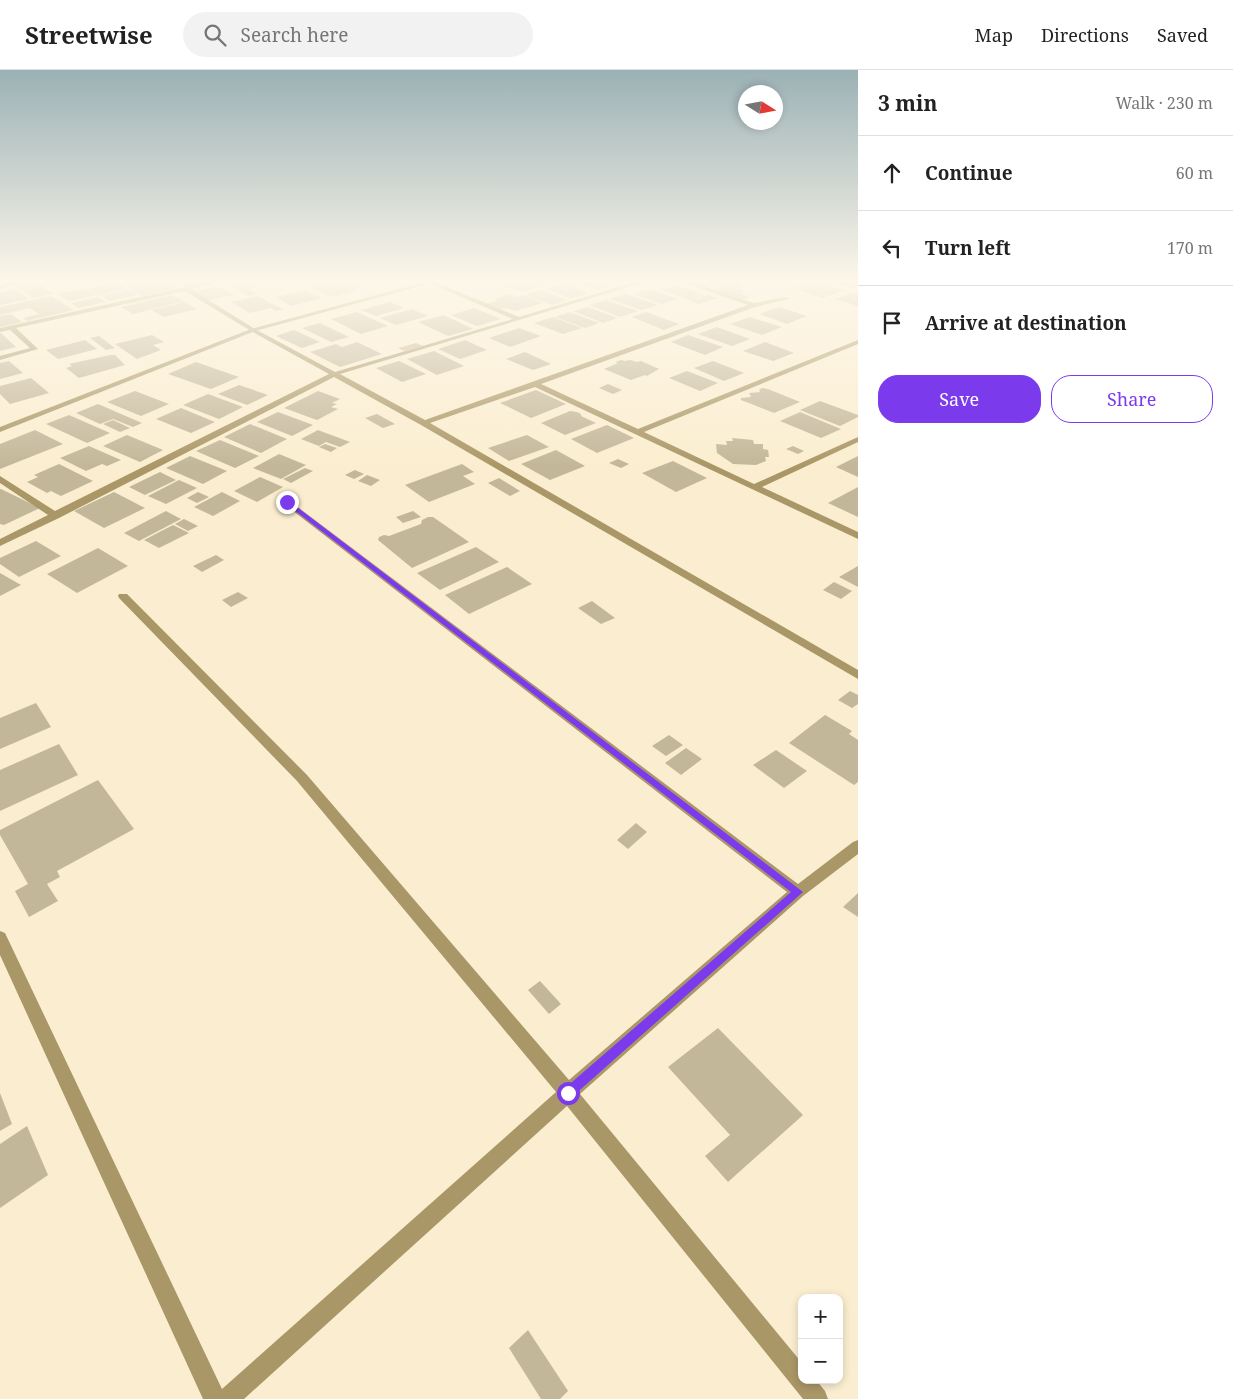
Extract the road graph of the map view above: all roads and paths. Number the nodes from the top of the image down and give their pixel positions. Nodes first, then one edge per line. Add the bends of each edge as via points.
1 (28, 343) edge
2 (220, 343) edge
3 (277, 343) edge
4 (438, 343) edge
5 (649, 343) edge
6 (856, 343) edge
7 (0, 358) edge
8 (334, 374) junction
9 (535, 384) junction
10 (424, 423) junction
11 (0, 430) edge
12 (638, 432) junction
13 (858, 439) edge
14 (0, 479) edge
15 (755, 487) junction
16 (287, 502) dead end
17 (56, 516) junction
18 (858, 536) edge
19 (0, 543) edge
20 (123, 596) dead end
21 (858, 675) edge
22 (858, 846) edge
23 (798, 892) junction
24 (0, 938) edge
25 (568, 1093) junction
26 (215, 1399) edge
27 (227, 1399) edge
28 (817, 1399) edge

1 - 7 street via 35,350
2 - 11 street
3 - 8 street
4 - 8 street
5 - 9 street
6 - 12 street
8 - 10 street
8 - 17 street
9 - 10 street
9 - 12 street
10 - 21 street
12 - 15 street
13 - 15 street
14 - 17 street
15 - 18 street
16 - 23 street
17 - 19 street
20 - 25 street via 302,778
22 - 23 street
23 - 25 street
24 - 26 street
25 - 27 street
25 - 28 street

